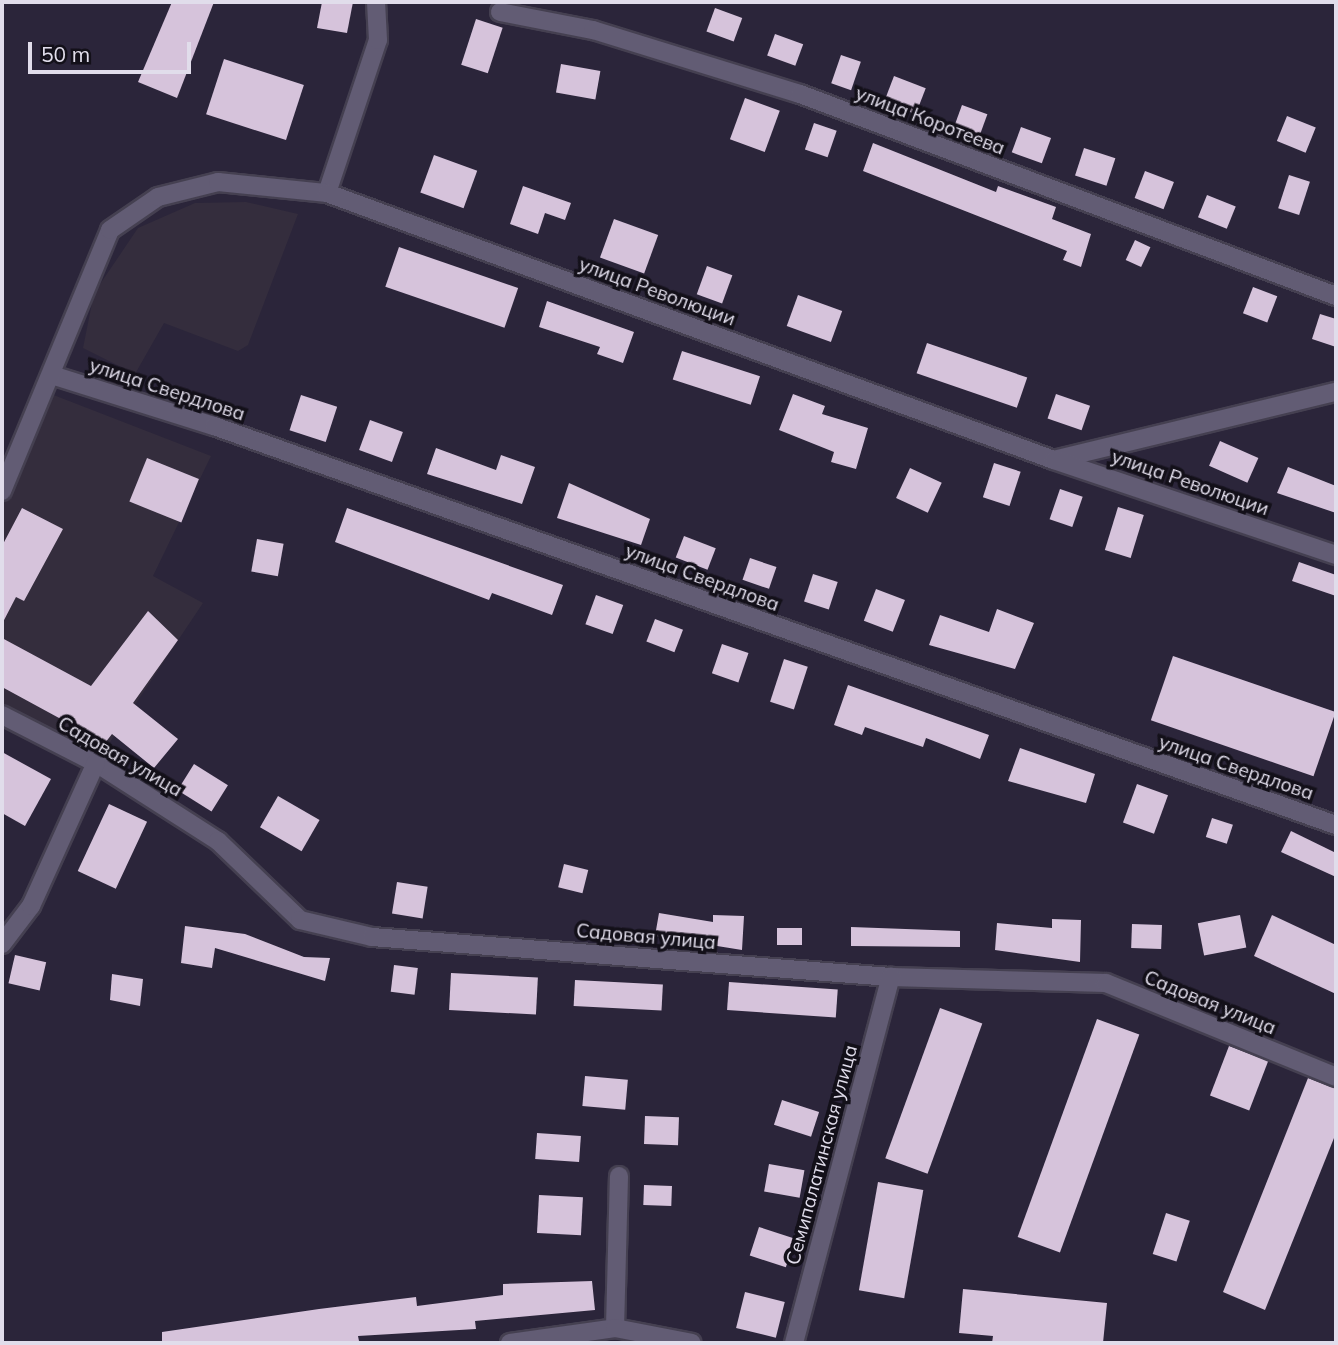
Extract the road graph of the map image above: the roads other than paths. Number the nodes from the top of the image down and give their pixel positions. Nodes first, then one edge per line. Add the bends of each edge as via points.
1 (376, 2) edge
2 (500, 12) dead end
3 (327, 193) junction
4 (1336, 296) edge
5 (52, 375) junction
6 (1336, 392) edge
7 (1054, 460) junction
8 (2, 491) edge
9 (1336, 555) edge
10 (2, 715) edge
11 (96, 763) junction
12 (1336, 825) edge
13 (2, 944) edge
14 (891, 977) junction
15 (1336, 1077) edge
16 (620, 1175) dead end
17 (615, 1328) junction
18 (510, 1343) edge
19 (692, 1343) edge
20 (794, 1343) edge

1 - 3 street via 378,40
2 - 4 street, улица Коротеева via 593,30 800,94
3 - 5 street, улица Революции via 218,182 158,197 110,230
3 - 7 street, улица Революции
5 - 8 street, улица Революции
5 - 12 street, улица Свердлова via 240,435
6 - 7 street
7 - 9 street, улица Революции
10 - 11 street, Садовая улица
11 - 13 street via 31,906
11 - 14 street, Садовая улица via 218,841 300,920 372,937
14 - 15 street, Садовая улица via 1106,983
14 - 20 street, Семипалатинская улица
16 - 17 street
17 - 18 street
17 - 19 street

